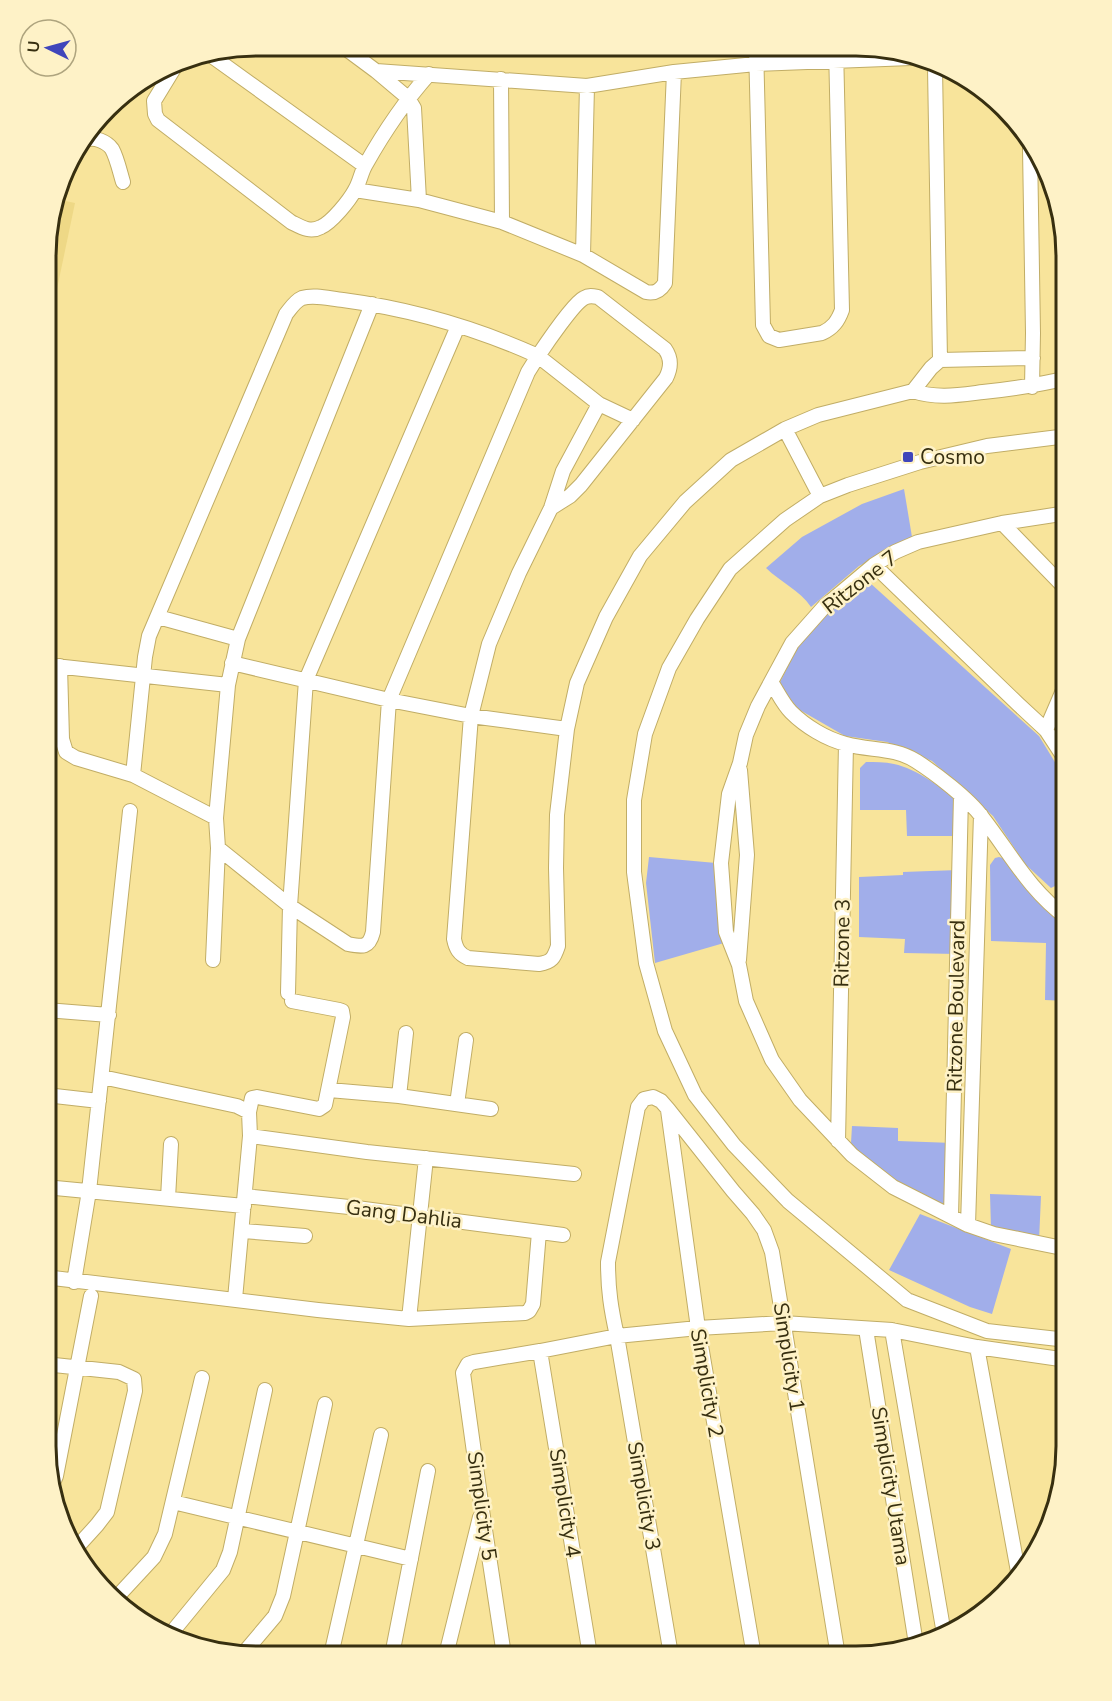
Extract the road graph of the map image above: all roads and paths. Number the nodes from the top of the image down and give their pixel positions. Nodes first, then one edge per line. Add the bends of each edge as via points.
1 (356, 56) edge
2 (756, 56) edge
3 (836, 56) edge
4 (216, 59) edge
5 (891, 59) edge
6 (836, 61) junction
7 (756, 64) junction
8 (376, 71) junction
9 (674, 72) junction
10 (935, 72) edge
11 (429, 74) junction
12 (170, 76) edge
13 (501, 79) junction
14 (587, 86) junction
15 (408, 98) junction
16 (93, 139) edge
17 (1030, 156) edge
18 (365, 166) junction
19 (123, 182) dead end
20 (356, 190) junction
21 (419, 200) junction
22 (502, 222) junction
23 (583, 255) junction
24 (372, 304) junction
25 (458, 326) junction
26 (538, 356) junction
27 (1032, 358) junction
28 (940, 360) junction
29 (1056, 381) edge
30 (1032, 387) junction
31 (914, 391) junction
32 (599, 404) junction
33 (633, 420) junction
34 (785, 429) junction
35 (1056, 437) edge
36 (820, 496) junction
37 (551, 508) junction
38 (1056, 515) edge
39 (1002, 523) junction
40 (874, 566) junction
41 (1056, 579) edge
42 (158, 616) junction
43 (238, 639) junction
44 (232, 663) junction
45 (56, 666) edge
46 (144, 675) junction
47 (306, 681) junction
48 (771, 682) junction
49 (228, 685) junction
50 (56, 691) edge
51 (389, 699) junction
52 (1056, 707) edge
53 (471, 716) junction
54 (567, 729) junction
55 (1046, 730) junction
56 (846, 744) junction
57 (1056, 745) edge
58 (740, 763) junction
59 (133, 775) junction
60 (961, 796) junction
61 (129, 811) dead end
62 (981, 815) junction
63 (216, 818) junction
64 (219, 848) junction
65 (290, 906) junction
66 (1056, 910) edge
67 (213, 960) dead end
68 (739, 965) junction
69 (56, 1011) edge
70 (109, 1015) junction
71 (406, 1033) dead end
72 (466, 1040) dead end
73 (102, 1077) junction
74 (329, 1090) junction
75 (56, 1096) edge
76 (399, 1096) junction
77 (653, 1097) joint
78 (99, 1101) junction
79 (457, 1104) junction
80 (491, 1109) dead end
81 (668, 1109) junction
82 (249, 1112) junction
83 (250, 1136) junction
84 (838, 1142) junction
85 (171, 1144) dead end
86 (426, 1158) junction
87 (574, 1174) dead end
88 (56, 1188) edge
89 (89, 1191) junction
90 (168, 1198) junction
91 (245, 1201) junction
92 (951, 1216) junction
93 (419, 1217) junction
94 (968, 1225) junction
95 (243, 1231) junction
96 (539, 1232) junction
97 (563, 1235) dead end
98 (305, 1236) dead end
99 (1056, 1247) edge
100 (56, 1279) edge
101 (74, 1282) junction
102 (91, 1296) dead end
103 (235, 1299) junction
104 (409, 1319) junction
105 (783, 1323) junction
106 (698, 1328) junction
107 (866, 1329) junction
108 (892, 1330) junction
109 (617, 1336) junction
110 (1056, 1339) edge
111 (977, 1347) junction
112 (540, 1351) junction
113 (1056, 1361) edge
114 (56, 1365) edge
115 (78, 1367) junction
116 (202, 1378) dead end
117 (266, 1390) dead end
118 (325, 1404) dead end
119 (381, 1435) dead end
120 (57, 1471) edge
121 (429, 1471) dead end
122 (173, 1502) junction
123 (482, 1510) junction
124 (236, 1517) junction
125 (297, 1532) junction
126 (81, 1543) edge
127 (356, 1546) junction
128 (411, 1559) junction
129 (1017, 1564) edge
130 (121, 1593) edge
131 (943, 1625) edge
132 (175, 1628) edge
133 (915, 1637) edge
134 (250, 1646) edge
135 (333, 1646) edge
136 (394, 1646) edge
137 (448, 1646) edge
138 (503, 1646) edge
139 (589, 1646) edge
140 (669, 1646) edge
141 (752, 1646) edge
142 (836, 1646) edge

1 - 8 street
2 - 7 street
3 - 6 street
4 - 18 street
5 - 6 street
6 - 7 street
6 - 7 street via 842,310 835,324 822,333 779,340 770,336 763,325
7 - 9 street
8 - 11 street
8 - 15 street
9 - 14 street
9 - 23 street via 665,283 659,291 646,292
10 - 28 street
11 - 13 street
11 - 15 street
12 - 20 street via 154,101 158,120 291,222 309,230 323,227
13 - 14 street
13 - 22 street
14 - 23 street
15 - 18 street
15 - 21 street via 415,114
16 - 19 street via 112,149
17 - 27 street
18 - 20 street
20 - 21 street
21 - 22 street
22 - 23 street
24 - 25 street
24 - 42 street via 314,296 301,298 286,314
24 - 43 street
25 - 26 street
25 - 47 street
26 - 32 street
26 - 33 street via 580,300 598,297 669,355 666,378
26 - 51 street
27 - 28 street
27 - 30 street
28 - 31 street
29 - 30 street
30 - 31 street via 949,396
31 - 34 street via 818,416
32 - 33 street
32 - 37 street via 563,471
33 - 37 street via 581,485
34 - 36 street
34 - 54 street via 731,460 685,502 640,556 606,617 577,683
35 - 36 street via 987,446 920,462
36 - 110 street via 730,569 669,668 645,734 634,800 634,872 646,963 665,1031 695,1095 734,1145 788,1201 907,1300 987,1332
37 - 53 street via 489,644
38 - 39 street, Ritzone 7
39 - 40 street, Ritzone 7 via 918,542
39 - 41 street
40 - 48 street, Ritzone 7 via 824,608 792,643
40 - 55 street
42 - 43 street
42 - 46 street via 149,636
43 - 44 street
44 - 47 street
44 - 49 street
45 - 46 street
46 - 49 street
46 - 59 street
47 - 51 street
47 - 65 street
48 - 56 street via 791,711 816,731
48 - 58 street, Ritzone 7 via 746,735
49 - 63 street
50 - 59 street via 66,752
51 - 53 street
51 - 65 street via 371,941 366,946 348,944
52 - 55 street
53 - 54 street
53 - 54 street via 454,939 460,954 468,958 539,964 548,963 555,956 557,815
55 - 57 street
56 - 60 street via 899,753 915,760
56 - 84 street, Ritzone 3
58 - 68 street via 747,855
58 - 68 street via 729,794 721,863 726,932
59 - 63 street
60 - 62 street
60 - 92 street, Ritzone Boulevard
61 - 70 street
62 - 66 street via 1023,875
62 - 94 street, Ritzone Boulevard
63 - 64 street
64 - 65 street
64 - 67 street
65 - 74 street via 290,997 342,1011
68 - 84 street via 746,1001 772,1060 800,1100
69 - 70 street
70 - 73 street
71 - 76 street
72 - 79 street
73 - 78 street
73 - 82 street via 237,1106
74 - 76 street
74 - 82 street via 325,1105 319,1109 254,1097
75 - 78 street
76 - 79 street
77 - 81 street, Simplicity 1
77 - 109 street, Simplicity 3 via 644,1099 638,1107 608,1262 609,1303
78 - 89 street
79 - 80 street
81 - 105 street, Simplicity 1 via 764,1230 772,1252
81 - 106 street, Simplicity 2
82 - 83 street
83 - 86 street
83 - 91 street
84 - 92 street via 893,1187
85 - 90 street
86 - 87 street
86 - 93 street
88 - 89 street, Gang Dahlia
89 - 90 street, Gang Dahlia
89 - 101 street
90 - 91 street, Gang Dahlia
91 - 93 street, Gang Dahlia via 349,1207
91 - 95 street
92 - 94 street
93 - 96 street, Gang Dahlia
93 - 104 street
94 - 99 street
95 - 98 street
95 - 103 street
96 - 97 street, Gang Dahlia
96 - 104 street via 530,1311
100 - 101 street
101 - 103 street
102 - 115 street
103 - 104 street
105 - 106 street
105 - 107 street
105 - 142 street, Simplicity 1
106 - 109 street
106 - 141 street, Simplicity 2
107 - 108 street
107 - 133 street, Simplicity Utama
108 - 111 street
108 - 131 street, Simplicity Utama
109 - 112 street
109 - 140 street, Simplicity 3
111 - 113 street
111 - 129 street
112 - 123 street, Simplicity 5 via 474,1362 463,1373
112 - 139 street, Simplicity 4
114 - 115 street
115 - 120 street
115 - 126 street via 119,1372 134,1379 135,1391 107,1512
116 - 122 street
117 - 124 street
118 - 125 street
119 - 127 street
121 - 128 street
122 - 124 street
122 - 130 street via 154,1557
123 - 137 street
123 - 138 street, Simplicity 5
124 - 125 street
124 - 132 street via 223,1570
125 - 127 street
125 - 134 street via 275,1616
127 - 128 street
127 - 135 street
128 - 136 street

